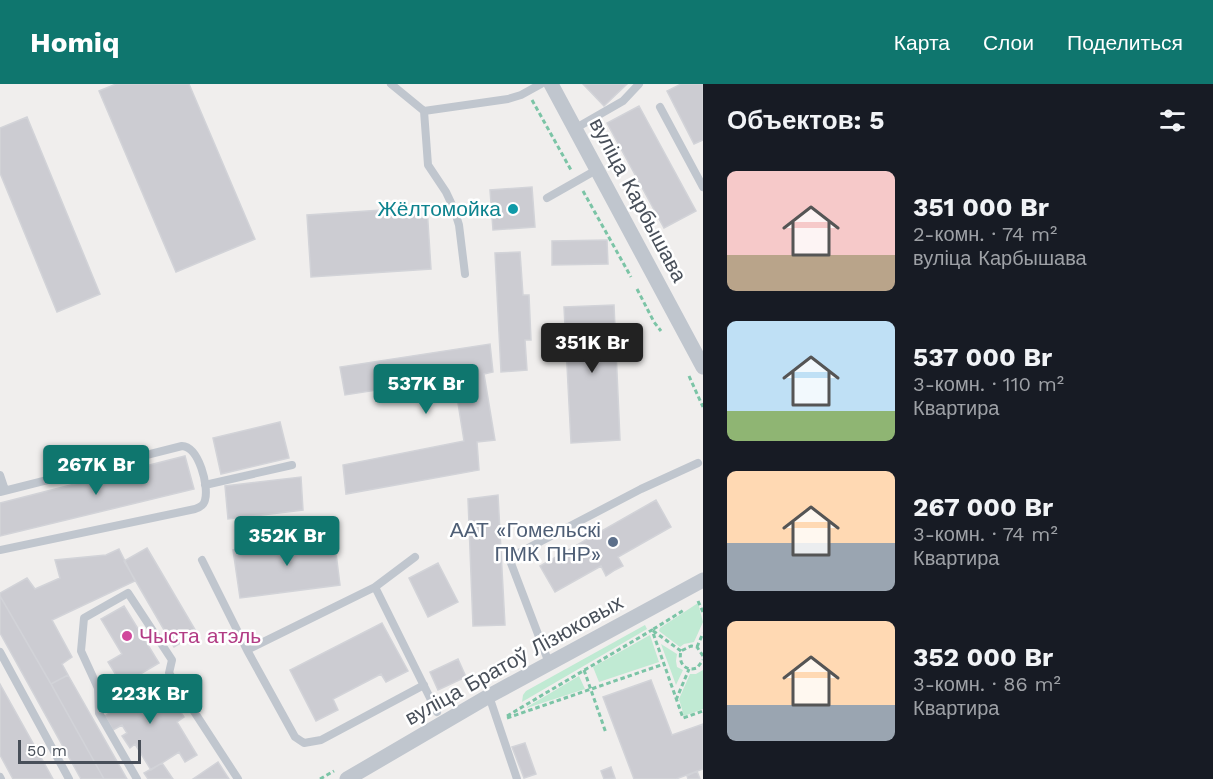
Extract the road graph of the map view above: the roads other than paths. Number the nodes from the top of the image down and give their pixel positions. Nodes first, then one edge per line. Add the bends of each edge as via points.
1 (391, 84) edge
2 (541, 84) edge
3 (551, 84) edge
4 (639, 84) edge
5 (660, 107) dead end
6 (423, 111) junction
7 (576, 129) junction
8 (598, 169) junction
9 (699, 171) edge
10 (703, 187) edge
11 (547, 198) dead end
12 (465, 274) dead end
13 (701, 359) edge
14 (698, 462) dead end
15 (292, 465) dead end
16 (0, 475) edge
17 (205, 485) junction
18 (3, 491) edge
19 (0, 550) edge
20 (416, 557) dead end
21 (202, 560) dead end
22 (703, 580) edge
23 (375, 587) junction
24 (247, 650) junction
25 (0, 652) edge
26 (549, 663) junction
27 (423, 685) junction
28 (489, 696) junction
29 (437, 712) dead end
30 (69, 779) edge
31 (137, 779) edge
32 (238, 779) edge
33 (347, 779) edge
34 (517, 779) edge

1 - 6 lane
2 - 6 lane via 508,99
3 - 7 street, вуліца Карбышава
4 - 7 lane via 623,101
5 - 9 lane
6 - 12 lane via 428,165 446,192 459,225
7 - 8 street, вуліца Карбышава
8 - 11 lane
8 - 13 street, вуліца Карбышава
9 - 10 lane
14 - 26 lane via 509,558
15 - 17 lane
16 - 18 lane
17 - 18 lane via 198,457 192,449 182,446
17 - 19 lane via 202,507
20 - 23 lane
21 - 24 lane
22 - 26 street, вуліца Братоў Лізюковых
23 - 24 lane
23 - 27 lane
24 - 27 lane via 295,737 304,743 321,740
25 - 30 lane
26 - 28 street, вуліца Братоў Лізюковых
27 - 29 lane
28 - 33 street, вуліца Братоў Лізюковых
28 - 34 lane
31 - 32 lane via 99,713 98,688 81,651 84,618 128,593 172,660 169,673

